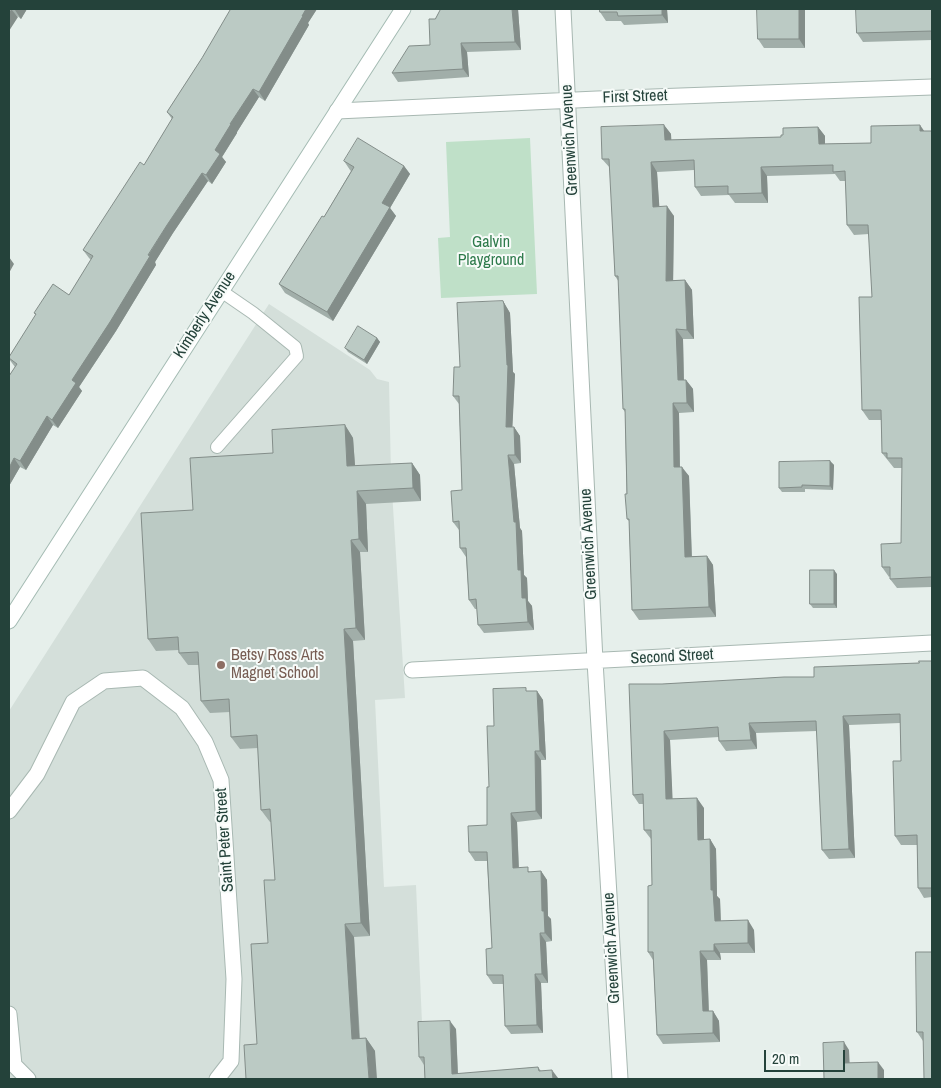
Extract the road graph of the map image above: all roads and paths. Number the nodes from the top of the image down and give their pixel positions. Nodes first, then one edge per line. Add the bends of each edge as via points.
1 (402, 9) edge
2 (563, 9) edge
3 (932, 87) edge
4 (568, 100) junction
5 (337, 111) junction
6 (220, 291) junction
7 (216, 446) dead end
8 (9, 621) edge
9 (932, 642) edge
10 (594, 661) junction
11 (412, 670) dead end
12 (9, 811) edge
13 (9, 1014) edge
14 (28, 1079) edge
15 (217, 1079) edge
16 (620, 1079) edge

1 - 5 street, Kimberly Avenue
2 - 4 street, Greenwich Avenue
3 - 4 street, First Street
4 - 5 street, First Street
4 - 10 street, Greenwich Avenue
5 - 6 street, Kimberly Avenue
6 - 7 lane via 295,347 297,356
6 - 8 street, Kimberly Avenue
9 - 10 street, Second Street
10 - 11 street, Second Street
10 - 16 street, Greenwich Avenue
12 - 15 street, Saint Peter Street via 37,774 74,702 104,681 143,678 182,708 205,742 221,780 234,979 231,1061
13 - 14 street via 14,1065

